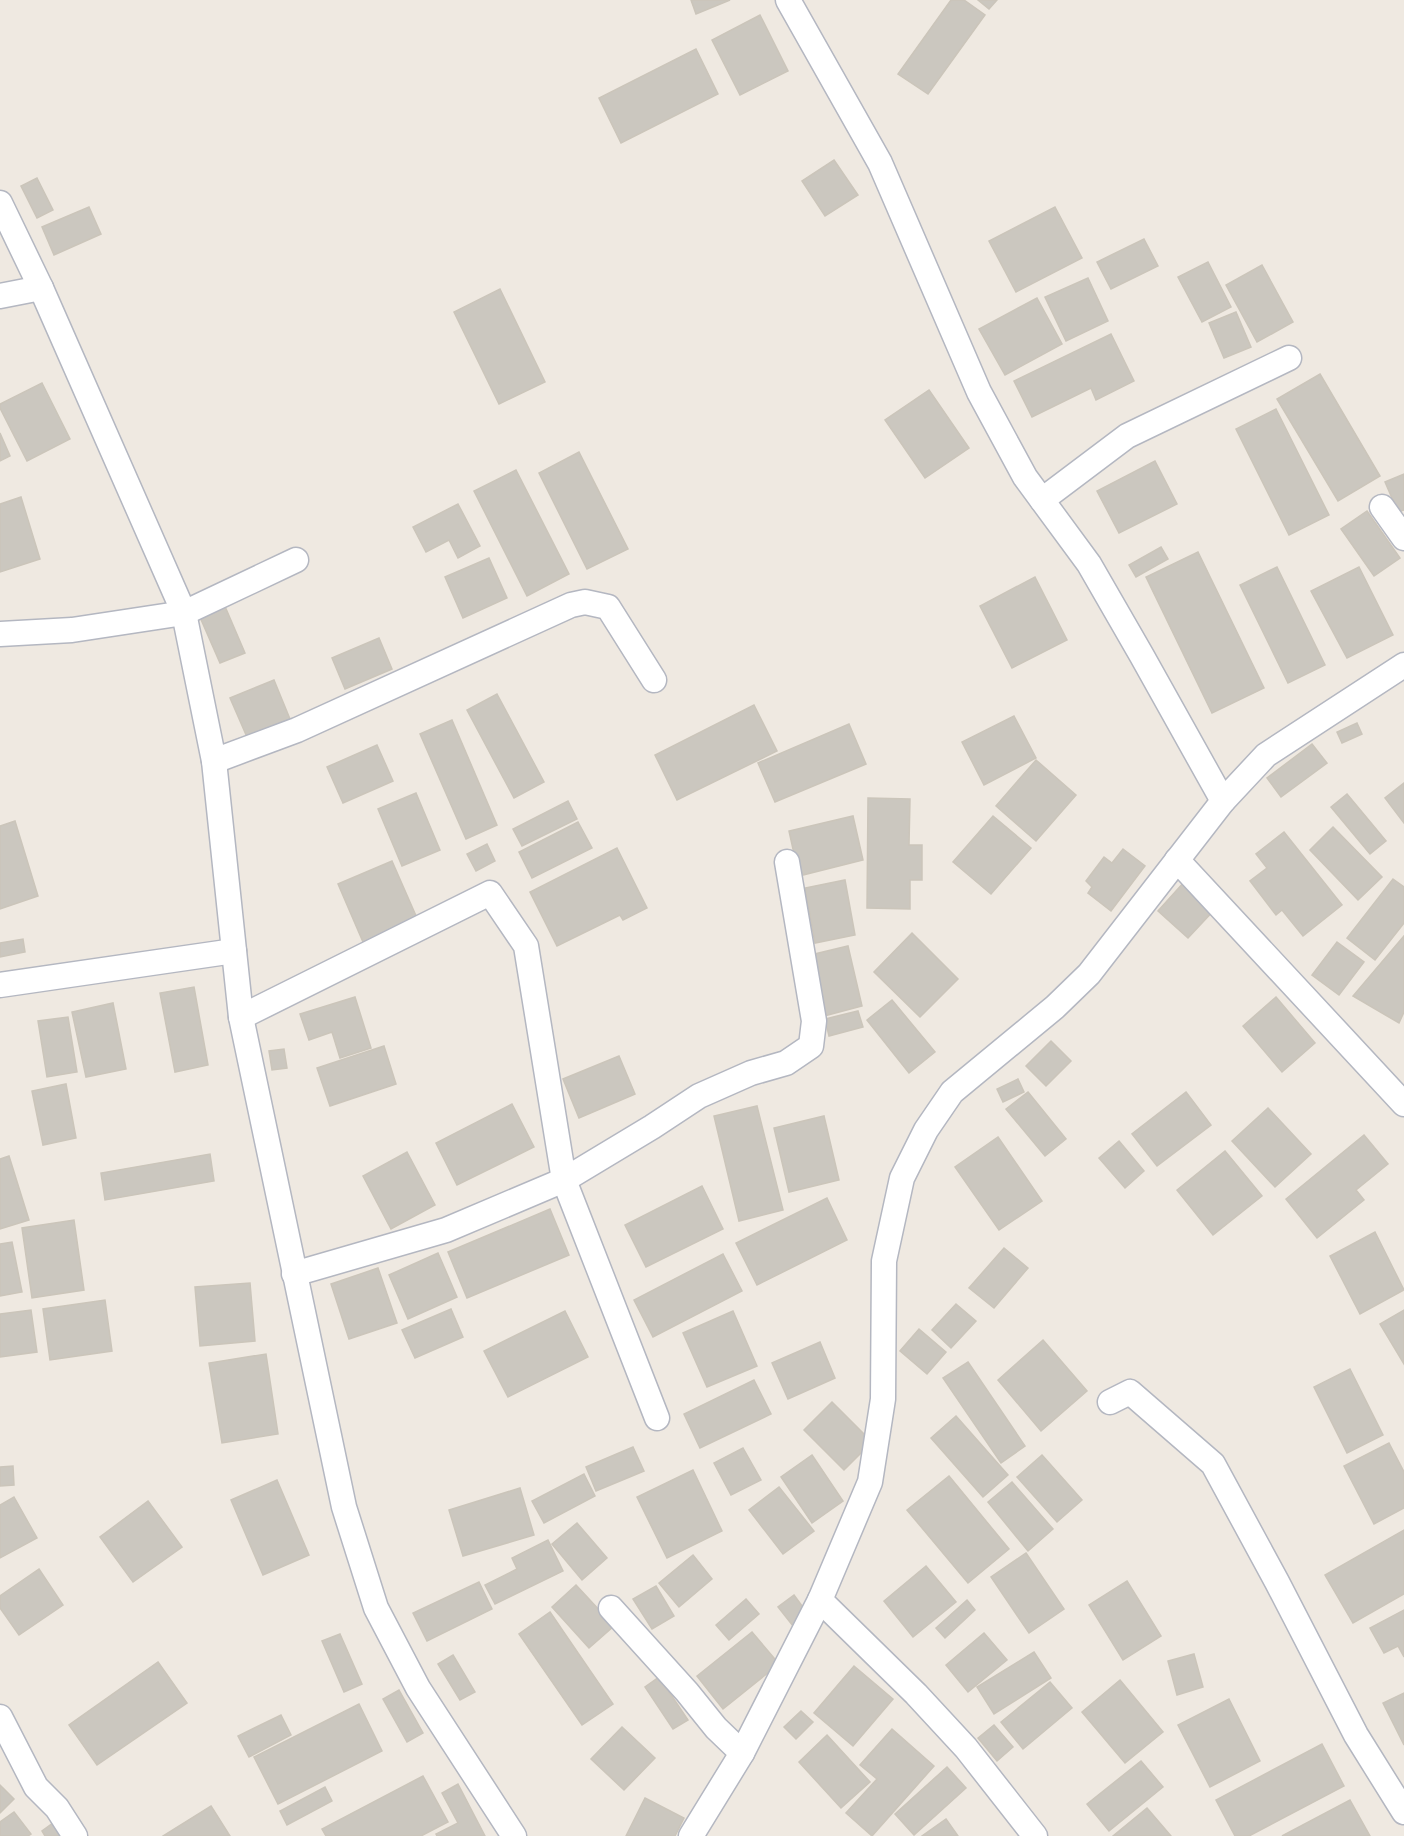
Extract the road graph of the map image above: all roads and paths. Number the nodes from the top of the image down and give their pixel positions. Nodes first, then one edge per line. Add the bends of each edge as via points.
1 (788, 0) edge
2 (0, 203) edge
3 (41, 288) junction
4 (0, 296) edge
5 (1289, 358) dead end
6 (1042, 500) junction
7 (1382, 507) dead end
8 (1404, 538) edge
9 (296, 560) dead end
10 (184, 613) junction
11 (0, 634) edge
12 (1404, 665) edge
13 (654, 680) dead end
14 (214, 761) junction
15 (1223, 801) junction
16 (1177, 860) junction
17 (787, 862) dead end
18 (234, 951) junction
19 (0, 985) edge
20 (241, 1017) junction
21 (1404, 1104) edge
22 (564, 1180) junction
23 (294, 1274) junction
24 (1110, 1402) dead end
25 (657, 1418) dead end
26 (820, 1600) junction
27 (611, 1608) dead end
28 (0, 1717) edge
29 (742, 1753) junction
30 (1404, 1812) edge
31 (75, 1836) edge
32 (514, 1836) edge
33 (691, 1836) edge
34 (1035, 1836) edge

1 - 6 street via 880,163 979,392 1025,477
2 - 3 street
3 - 4 street
3 - 10 street
5 - 6 street via 1127,436
6 - 15 street via 1089,564
7 - 8 street
9 - 10 street
10 - 11 street via 72,630
10 - 14 street
12 - 15 street via 1266,755
13 - 14 street via 608,607 585,603 561,610 297,730
14 - 18 street
15 - 16 street
16 - 21 street
16 - 26 street via 1089,974 952,1092 926,1130 902,1178 884,1261 883,1399 870,1482
17 - 22 street via 814,1021 811,1046 786,1063 751,1073 699,1096
18 - 19 street
18 - 20 street
20 - 22 street via 490,893 526,946
20 - 23 street
22 - 23 street via 446,1230
22 - 25 street
23 - 32 street via 344,1507 376,1608 418,1688
24 - 30 street via 1130,1392 1212,1464 1356,1735
26 - 29 street
26 - 34 street via 966,1748
27 - 29 street
28 - 31 street via 36,1787 57,1808
29 - 33 street

